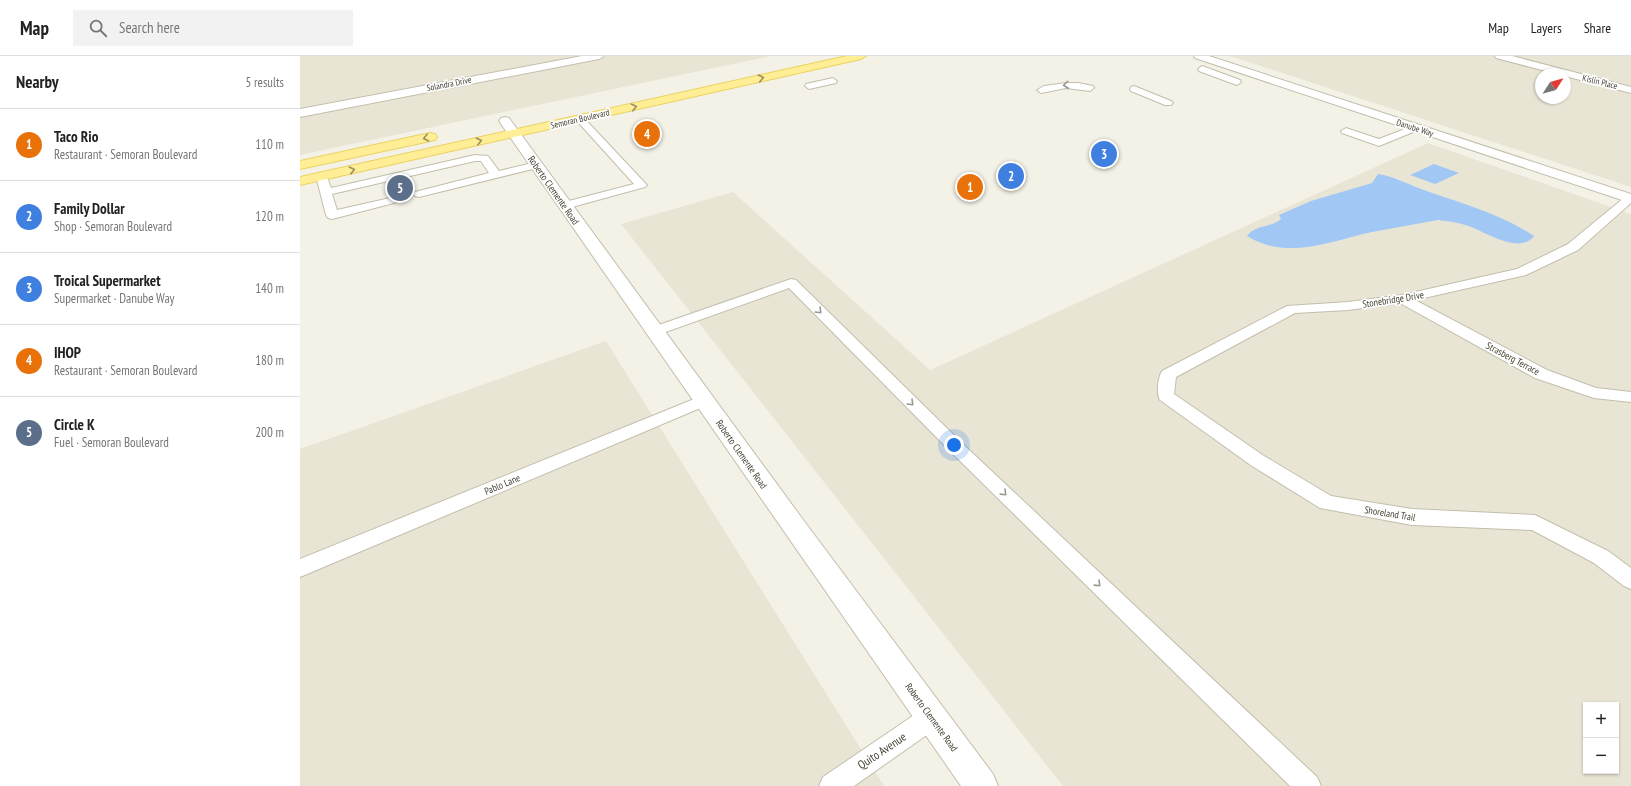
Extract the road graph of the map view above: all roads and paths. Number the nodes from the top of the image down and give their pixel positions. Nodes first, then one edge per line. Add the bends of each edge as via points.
1 (599, 56) edge
2 (861, 56) edge
3 (1199, 56) edge
4 (1500, 56) edge
5 (1202, 69) dead end
6 (833, 81) dead end
7 (1237, 82) dead end
8 (809, 86) dead end
9 (1090, 88) dead end
10 (1134, 89) dead end
11 (1041, 90) dead end
12 (1631, 90) edge
13 (1168, 104) dead end
14 (300, 113) edge
15 (580, 119) junction
16 (491, 124) dead end
17 (513, 124) junction
18 (1415, 128) junction
19 (1346, 131) dead end
20 (446, 133) dead end
21 (300, 165) edge
22 (537, 165) junction
23 (496, 175) junction
24 (322, 176) junction
25 (300, 181) edge
26 (326, 192) junction
27 (419, 194) dead end
28 (1630, 199) edge
29 (390, 201) dead end
30 (565, 205) junction
31 (1402, 299) junction
32 (655, 331) junction
33 (1166, 396) joint
34 (1631, 397) edge
35 (704, 400) junction
36 (300, 568) edge
37 (1631, 580) edge
38 (932, 717) junction
39 (832, 786) edge
40 (981, 786) edge
41 (1308, 786) edge

1 - 14 street, Solandra Drive
15 -> 2 main road, Semoran Boulevard
3 - 18 street, Danube Way
4 - 12 street, Kislin Place
5 - 7 lane
6 - 8 lane
9 -> 11 lane via 1078,84
10 - 13 lane
15 - 17 main road, Semoran Boulevard
15 - 30 lane via 641,185
16 - 17 main road, Semoran Boulevard
17 - 22 street, Roberto Clemente Road
24 -> 17 main road, Semoran Boulevard
18 - 19 lane via 1379,143
18 - 28 street, Danube Way
20 -> 21 main road
22 - 23 lane
22 - 30 street, Roberto Clemente Road
23 - 26 lane via 484,158 475,158
23 - 27 lane
24 - 25 main road, Semoran Boulevard
24 - 26 lane
26 - 29 lane via 332,215
28 - 31 lane, Stonebridge Drive via 1573,247 1521,272
30 - 32 street, Roberto Clemente Road
31 - 33 lane, Stonebridge Drive via 1348,306 1292,309 1168,374
31 - 34 lane, Strasberg Terrace via 1542,374 1594,394
32 - 35 street, Roberto Clemente Road
32 -> 41 lane via 791,283 960,451
33 - 37 lane, Shoreland Trail via 1258,461 1327,502 1412,517 1535,523 1602,557
35 - 36 lane, Pablo Lane
35 - 38 street, Roberto Clemente Road
38 - 39 lane, Quito Avenue
38 - 40 street, Roberto Clemente Road

